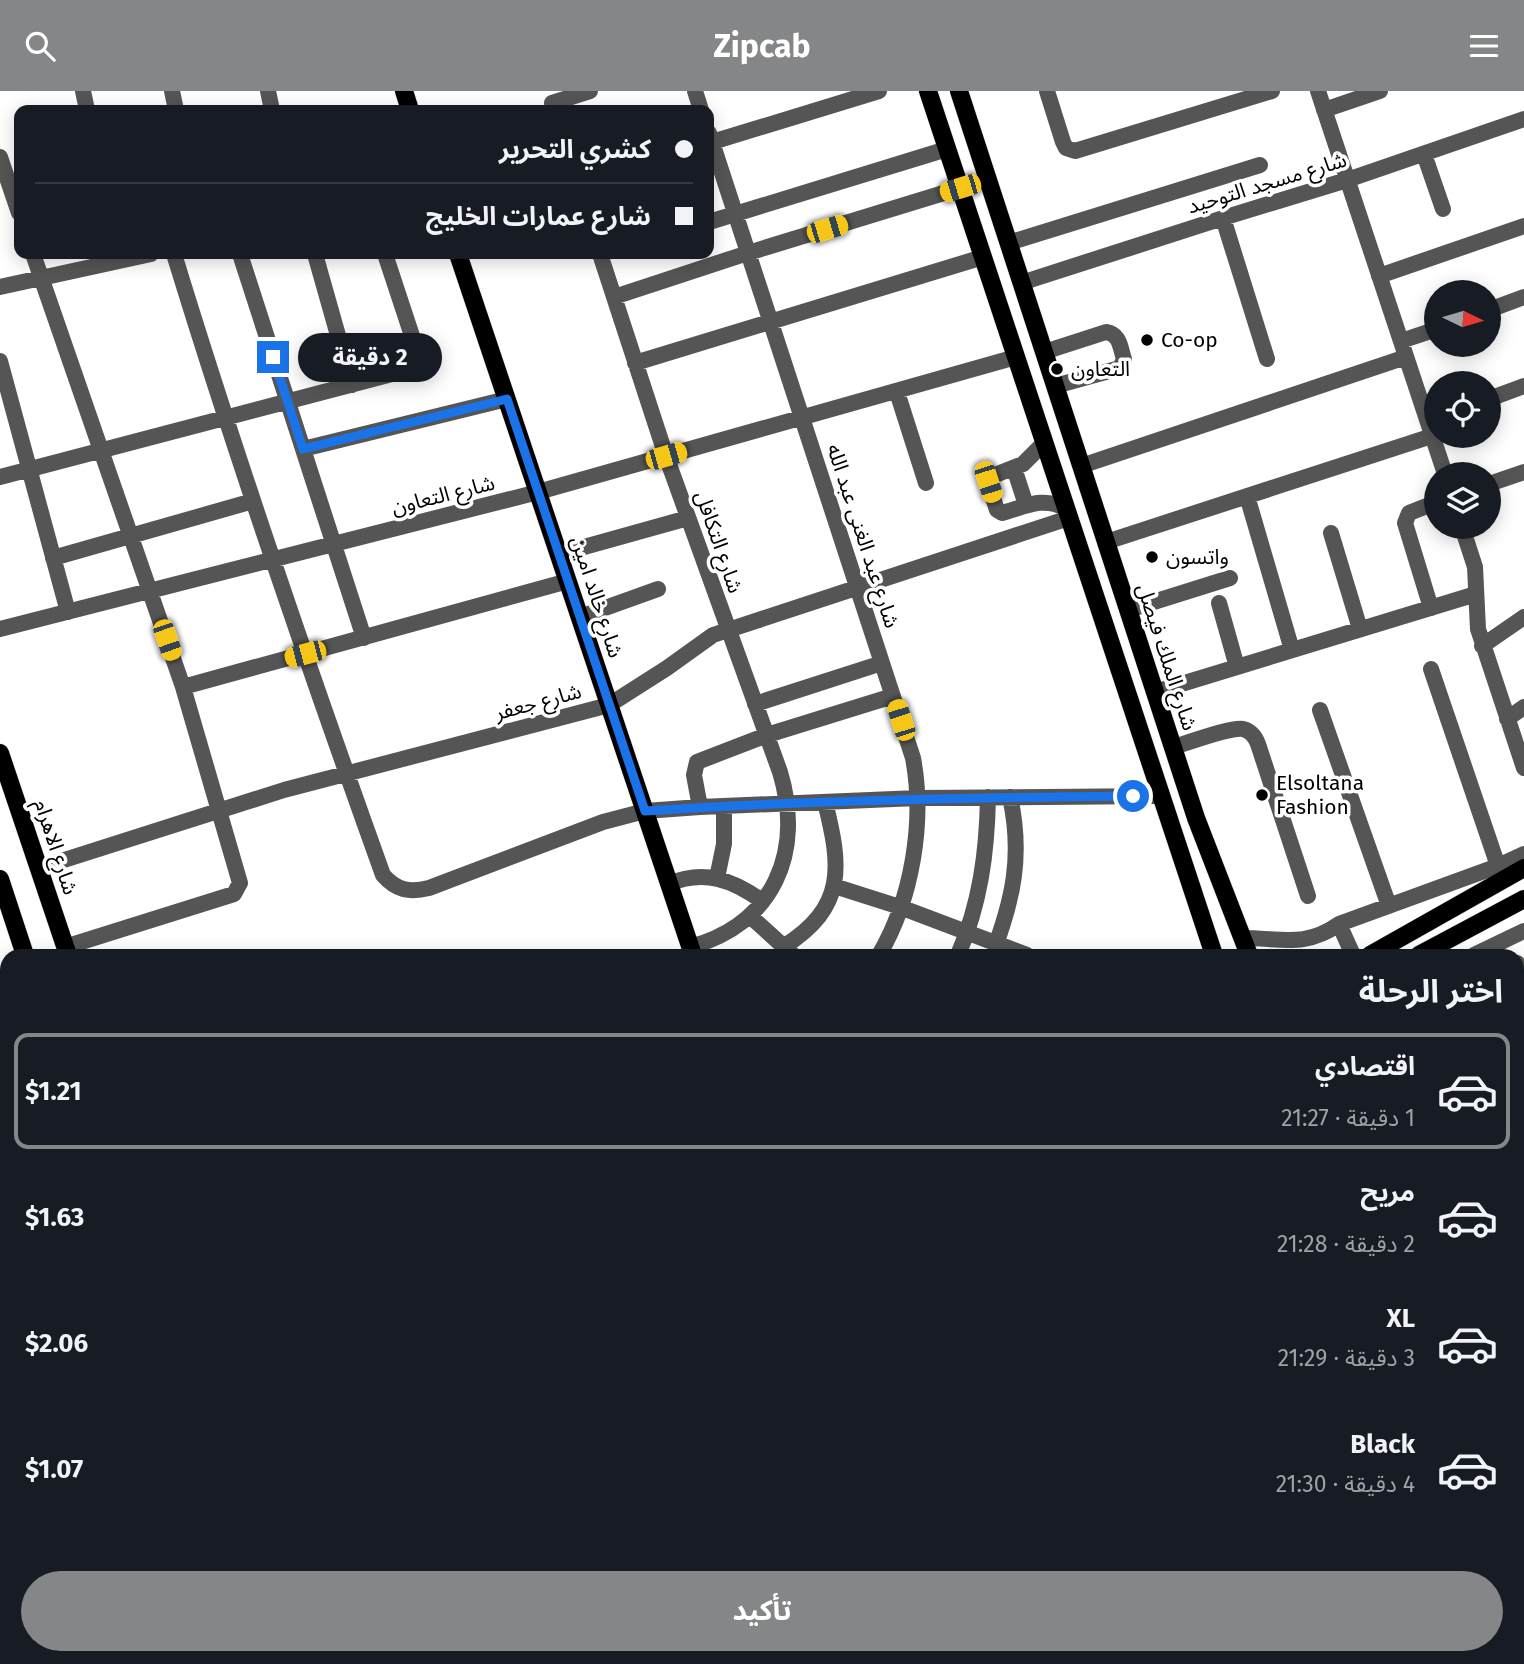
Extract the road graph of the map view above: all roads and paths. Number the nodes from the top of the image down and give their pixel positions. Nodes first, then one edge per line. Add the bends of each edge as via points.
1 (590, 91) edge
2 (879, 91) edge
3 (928, 91) edge
4 (959, 91) edge
5 (1047, 91) edge
6 (1272, 91) edge
7 (1318, 91) edge
8 (1380, 91) edge
9 (552, 101) edge
10 (1324, 110) junction
11 (1524, 119) edge
12 (714, 138) edge
13 (947, 149) junction
14 (714, 151) edge
15 (1424, 154) junction
16 (0, 157) edge
17 (1260, 165) dead end
18 (1347, 180) junction
19 (960, 188) junction
20 (14, 198) edge
21 (1443, 209) dead end
22 (735, 213) junction
23 (1223, 218) junction
24 (714, 220) edge
25 (1524, 226) edge
26 (1008, 243) junction
27 (748, 253) junction
28 (982, 257) junction
29 (35, 259) edge
30 (116, 259) edge
31 (176, 259) edge
32 (242, 259) edge
33 (316, 259) edge
34 (387, 259) edge
35 (460, 259) edge
36 (603, 259) edge
37 (1379, 276) junction
38 (42, 279) junction
39 (1021, 283) junction
40 (0, 287) edge
41 (614, 297) junction
42 (1524, 297) edge
43 (1502, 305) edge
44 (771, 321) junction
45 (1424, 337) edge
46 (1403, 349) junction
47 (1044, 352) junction
48 (1016, 357) junction
49 (1267, 359) dead end
50 (0, 361) edge
51 (635, 363) junction
52 (352, 385) junction
53 (1055, 386) junction
54 (1524, 386) edge
55 (897, 392) junction
56 (1501, 395) edge
57 (507, 399) junction
58 (288, 402) junction
59 (1424, 405) edge
60 (802, 418) junction
61 (225, 419) junction
62 (1424, 429) edge
63 (1044, 443) junction
64 (303, 449) junction
65 (102, 450) junction
66 (666, 456) junction
67 (1081, 466) junction
68 (1014, 468) junction
69 (29, 469) junction
70 (1524, 472) edge
71 (0, 477) edge
72 (1501, 480) edge
73 (926, 483) dead end
74 (538, 492) junction
75 (1247, 496) junction
76 (253, 501) junction
77 (1026, 505) junction
78 (1424, 507) edge
79 (1067, 513) junction
80 (688, 519) junction
81 (1331, 533) dead end
82 (131, 535) junction
83 (1466, 539) edge
84 (1106, 542) junction
85 (334, 545) junction
86 (559, 554) junction
87 (53, 558) junction
88 (273, 560) junction
89 (1230, 578) dead end
90 (568, 581) junction
91 (857, 587) junction
92 (658, 589) dead end
93 (150, 591) junction
94 (1476, 594) junction
95 (1219, 603) dead end
96 (1431, 608) junction
97 (1128, 610) junction
98 (68, 612) junction
99 (580, 617) junction
100 (1524, 617) edge
101 (0, 629) edge
102 (727, 629) junction
103 (1360, 629) junction
104 (364, 638) junction
105 (1482, 646) junction
106 (1292, 650) junction
107 (305, 654) junction
108 (882, 663) junction
109 (1237, 667) junction
110 (1431, 669) dead end
111 (183, 687) junction
112 (1155, 692) junction
113 (893, 697) junction
114 (755, 704) junction
115 (609, 705) junction
116 (1524, 707) edge
117 (1320, 710) dead end
118 (1507, 719) junction
119 (767, 736) junction
120 (1173, 747) junction
121 (0, 753) edge
122 (1524, 768) edge
123 (346, 772) junction
124 (1185, 784) junction
125 (1160, 796) junction
126 (988, 797) junction
127 (1010, 797) junction
128 (918, 798) junction
129 (825, 802) junction
130 (788, 803) junction
131 (724, 806) junction
132 (700, 807) junction
133 (219, 809) junction
134 (645, 811) junction
135 (1196, 818) junction
136 (1171, 827) junction
137 (1524, 853) edge
138 (1498, 866) junction
139 (39, 868) junction
140 (1524, 869) edge
141 (717, 878) junction
142 (0, 879) edge
143 (669, 884) junction
144 (834, 886) junction
145 (1307, 895) dead end
146 (1524, 899) edge
147 (762, 901) junction
148 (1389, 906) junction
149 (900, 907) junction
150 (750, 916) junction
151 (1339, 924) junction
152 (968, 933) junction
153 (1517, 935) edge
154 (1246, 947) edge
155 (23, 949) edge
156 (65, 949) edge
157 (72, 949) edge
158 (690, 949) edge
159 (695, 949) edge
160 (786, 949) edge
161 (790, 949) edge
162 (882, 949) edge
163 (961, 949) edge
164 (993, 949) edge
165 (995, 949) edge
166 (1212, 949) edge
167 (1350, 949) edge
168 (1381, 949) edge
169 (1430, 949) edge
170 (1487, 949) edge

1 - 9 street
2 - 12 street
3 - 13 main road
4 - 26 main road, شارع الملك فيصل
5 - 6 street via 1063,142 1074,151
7 - 10 street
8 - 10 street
10 - 18 street
11 - 15 street, شارع مسجد التوحيد
13 - 19 main road
13 - 22 street
14 - 22 street, شارع عبد الغنى عبد الله
15 - 18 street, شارع مسجد التوحيد
15 - 21 street
16 - 20 street
17 - 26 street
18 - 23 street, شارع مسجد التوحيد
18 - 37 street
19 - 27 street
19 - 28 main road
22 - 24 street
22 - 27 street, شارع عبد الغنى عبد الله
23 - 39 street, شارع مسجد التوحيد
23 - 49 street
25 - 37 street
26 - 39 main road, شارع الملك فيصل
27 - 41 street
27 - 44 street, شارع عبد الغنى عبد الله
28 - 44 street
28 - 48 main road
29 - 38 street
30 - 38 street
31 - 61 street
32 - 58 street
33 - 52 street
34 - 52 street via 418,359 411,369
35 - 57 main road, شارع خالد امين
36 - 41 street, شارع التكافل
37 - 46 street
38 - 40 street
38 - 65 street
39 - 47 main road, شارع الملك فيصل
41 - 51 street, شارع التكافل
42 - 43 street
44 - 51 street
44 - 60 street, شارع عبد الغنى عبد الله
45 - 46 street
46 - 59 street
46 - 67 street
47 - 53 main road, شارع الملك فيصل
47 - 53 street via 1106,332 1118,340 1124,359 1120,368
48 - 55 street, شارع التعاون
48 - 63 main road
50 - 69 street
51 - 66 street, شارع التكافل
52 - 58 street
53 - 67 main road, شارع الملك فيصل
54 - 56 street
55 - 60 street, شارع التعاون
55 - 73 street
57 - 64 street
57 - 74 main road, شارع خالد امين
58 - 61 street
58 - 64 street
60 - 66 street, شارع التعاون
60 - 91 street, شارع عبد الغنى عبد الله
61 - 65 street
61 - 76 street
62 - 75 street
63 - 68 street
63 - 79 main road
64 - 85 street
65 - 69 street
65 - 82 street
66 - 74 street, شارع التعاون
66 - 80 street, شارع التكافل
67 - 84 main road, شارع الملك فيصل
68 - 77 street
68 - 77 street via 992,475 988,482 999,512
69 - 71 street
69 - 87 street
70 - 72 street
74 - 85 street, شارع التعاون
74 - 86 main road, شارع خالد امين
75 - 84 street
75 - 106 street
76 - 82 street
76 - 88 street
77 - 79 street via 1046,501
78 - 96 street via 1409,513 1405,523
79 - 91 street, شارع جعفر
79 - 125 main road
80 - 86 street
80 - 102 street, شارع التكافل
81 - 103 street
82 - 87 street
82 - 93 street
83 - 94 street via 1475,568
84 - 97 main road, شارع الملك فيصل
85 - 88 street, شارع التعاون
85 - 104 street
86 - 90 main road, شارع خالد امين
87 - 98 street
88 - 93 street, شارع التعاون
88 - 107 street
89 - 97 street
90 - 99 main road, شارع خالد امين
90 - 104 street
91 - 102 street, شارع جعفر
91 - 108 street, شارع عبد الغنى عبد الله
92 - 99 street
93 - 98 street, شارع التعاون
93 - 111 street
94 - 96 street
94 - 105 street
95 - 109 street
96 - 103 street
97 - 112 main road, شارع الملك فيصل
98 - 101 street, شارع التعاون
99 - 115 main road, شارع خالد امين
100 - 105 street
102 - 114 street, شارع التكافل
102 - 115 street, شارع جعفر
103 - 106 street
104 - 107 street
105 - 118 street
106 - 109 street
107 - 111 street
107 - 123 street
108 - 113 street, شارع عبد الغنى عبد الله
108 - 114 street
109 - 112 street
110 - 138 street
111 - 133 street
112 - 120 main road, شارع الملك فيصل
113 - 119 street
113 - 128 street, شارع عبد الغنى عبد الله via 913,758
114 - 119 street, شارع التكافل
115 - 123 street, شارع جعفر
115 - 134 main road, شارع خالد امين
116 - 118 street
117 - 148 street
118 - 122 street
119 - 130 street, شارع التكافل
119 - 132 street via 697,762 694,775
120 - 124 main road, شارع الملك فيصل
120 - 145 street via 1236,729 1252,734
121 - 139 main road, شارع الاهرام
123 - 133 street, شارع جعفر
123 - 134 street via 383,875 395,887 409,891 429,888
124 - 125 main road via 1175,795
124 - 135 main road, شارع الملك فيصل
125 - 127 street
125 - 136 main road
126 - 127 street
126 - 128 street
126 - 152 street via 984,864
127 - 165 street via 1016,870
128 - 129 street
128 - 149 street, شارع عبد الغنى عبد الله
129 - 130 street
129 - 144 street via 836,846
130 - 131 street
130 - 147 street, شارع التكافل via 786,852
131 - 132 street
131 - 141 street via 724,844
132 - 134 street
133 - 139 street, شارع جعفر
133 - 157 street via 239,876 237,892
134 - 143 main road, شارع خالد امين
135 - 136 main road via 1181,815
135 - 154 main road, شارع الملك فيصل
136 - 166 main road
137 - 138 street
138 - 148 street
139 - 156 main road, شارع الاهرام
140 - 168 main road
141 - 143 street via 699,876
141 - 147 street
142 - 155 main road
143 - 158 main road, شارع خالد امين
144 - 149 street
144 - 161 street via 811,927
146 - 169 main road
147 - 150 street, شارع التكافل
148 - 151 street
149 - 152 street
149 - 162 street, شارع عبد الغنى عبد الله
150 - 159 street, شارع التكافل
150 - 160 street
151 - 154 street via 1324,935
151 - 167 street
152 - 163 street
152 - 164 street
153 - 170 street

